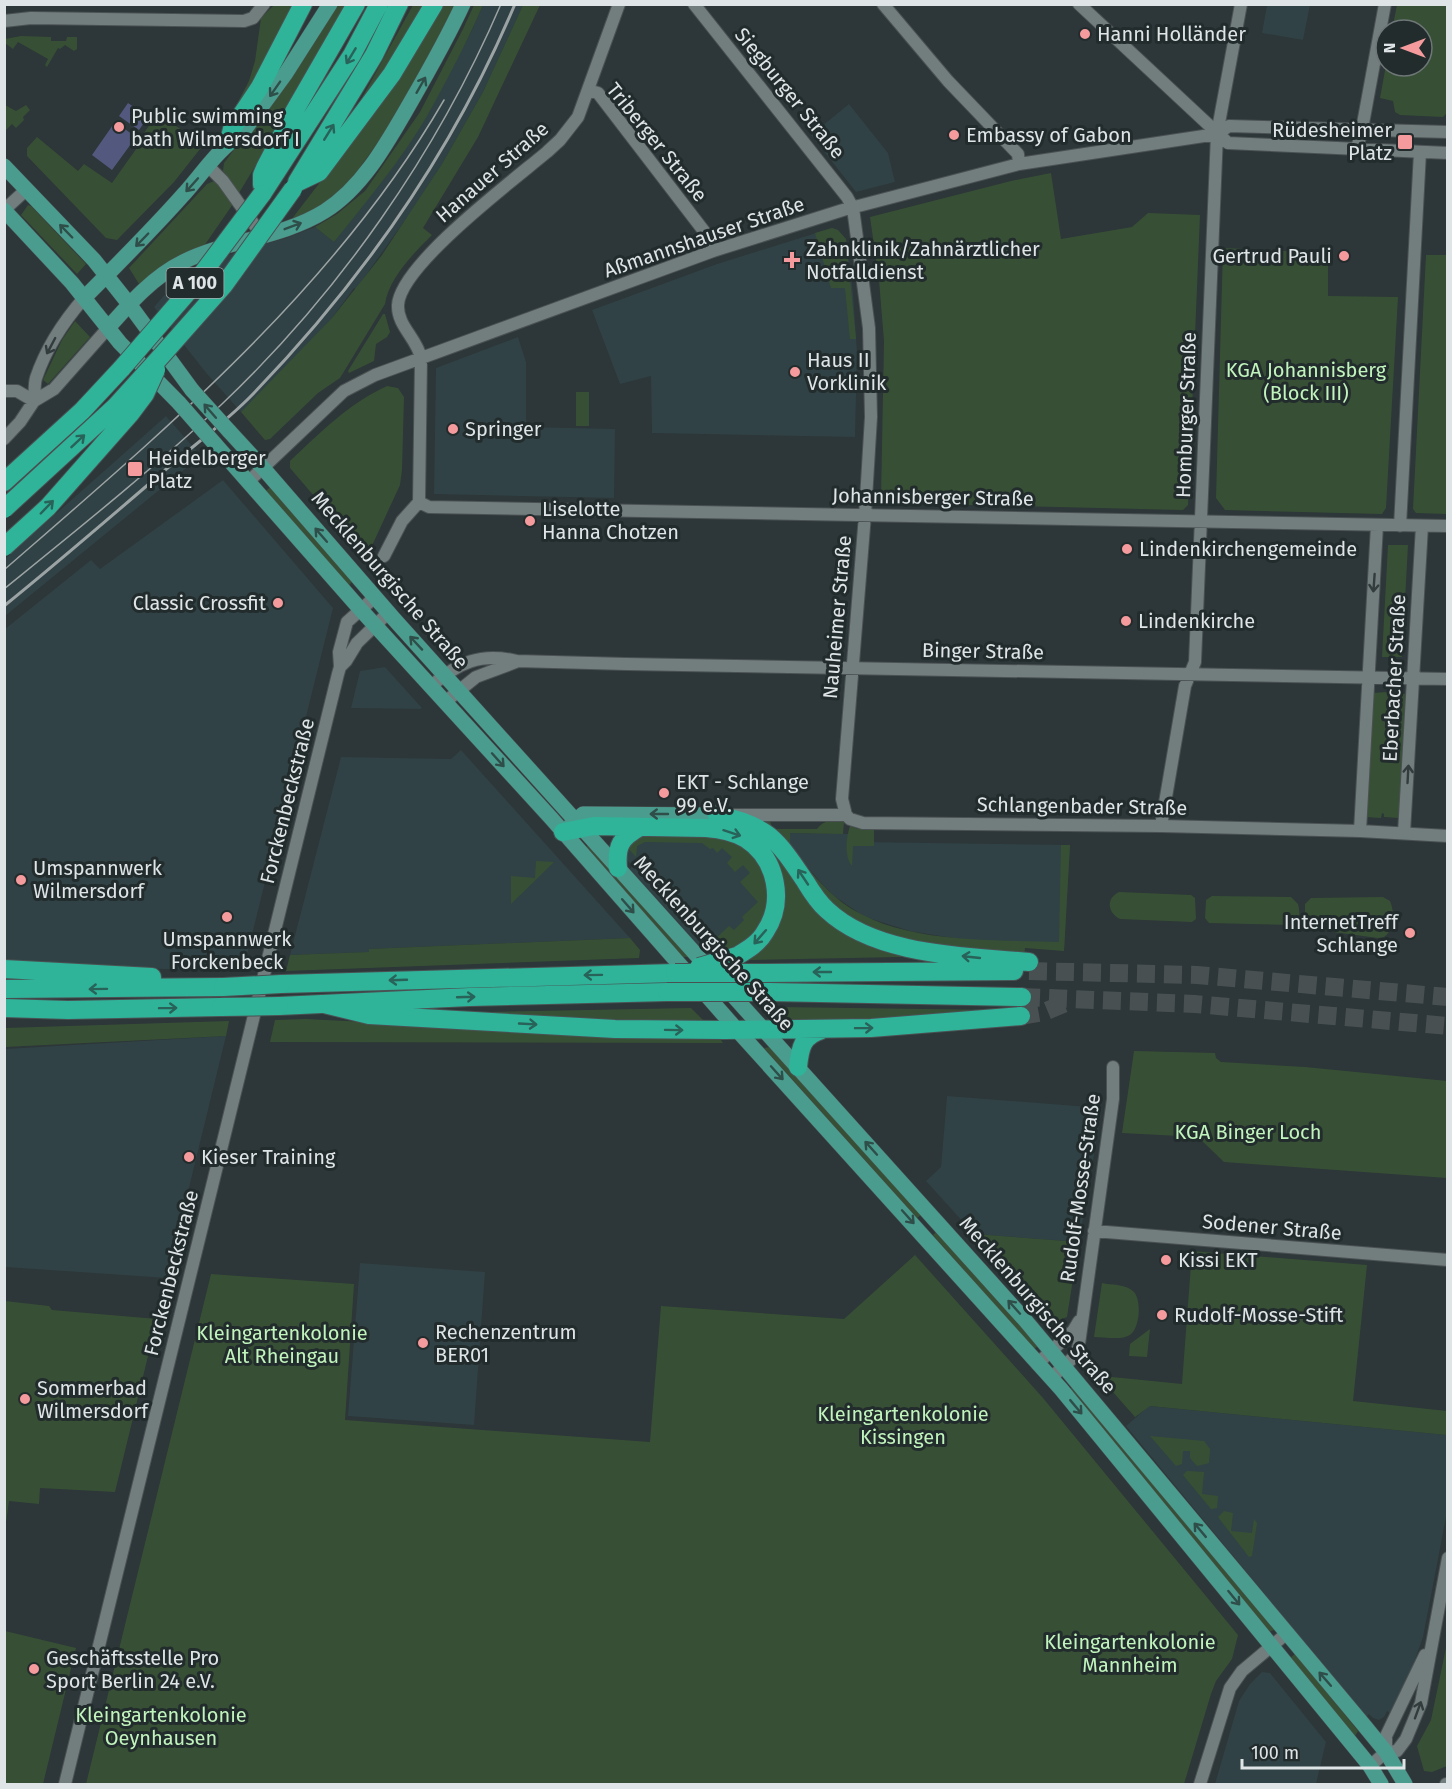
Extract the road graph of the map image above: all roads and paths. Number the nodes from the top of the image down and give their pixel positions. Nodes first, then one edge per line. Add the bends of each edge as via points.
1 (264, 4) edge
2 (303, 4) edge
3 (330, 4) edge
4 (356, 4) edge
5 (379, 4) edge
6 (399, 4) edge
7 (434, 4) edge
8 (463, 4) edge
9 (619, 4) edge
10 (694, 4) edge
11 (884, 4) edge
12 (1079, 4) edge
13 (1241, 4) edge
14 (1384, 4) edge
15 (4, 21) edge
16 (588, 90) junction
17 (1362, 129) junction
18 (1448, 132) edge
19 (1217, 134) junction
20 (229, 141) junction
21 (1357, 149) junction
22 (1420, 152) junction
23 (1448, 153) edge
24 (1019, 164) junction
25 (4, 166) edge
26 (209, 167) junction
27 (270, 171) junction
28 (295, 185) junction
29 (27, 189) junction
30 (854, 208) junction
31 (5, 210) edge
32 (263, 237) junction
33 (714, 251) junction
34 (107, 275) junction
35 (84, 298) junction
36 (129, 304) junction
37 (108, 328) junction
38 (163, 354) junction
39 (422, 358) junction
40 (4, 391) edge
41 (34, 401) junction
42 (4, 439) edge
43 (263, 468) junction
44 (4, 482) edge
45 (248, 482) junction
46 (419, 502) junction
47 (4, 509) edge
48 (865, 515) junction
49 (1201, 522) junction
50 (1377, 525) junction
51 (1400, 526) junction
52 (1422, 526) junction
53 (1448, 526) edge
54 (4, 547) edge
55 (384, 556) dead end
56 (375, 597) junction
57 (361, 610) junction
58 (388, 612) junction
59 (375, 625) junction
60 (517, 662) junction
61 (340, 667) junction
62 (853, 668) junction
63 (445, 674) junction
64 (1189, 675) junction
65 (1368, 678) junction
66 (1414, 678) junction
67 (1448, 679) edge
68 (431, 686) junction
69 (459, 691) junction
70 (446, 702) junction
71 (529, 767) junction
72 (516, 780) junction
73 (717, 815) junction
74 (846, 815) junction
75 (1161, 826) junction
76 (574, 827) junction
77 (640, 827) junction
78 (1360, 831) junction
79 (1404, 833) junction
80 (1448, 836) edge
81 (618, 868) junction
82 (4, 969) edge
83 (675, 973) junction
84 (177, 988) junction
85 (4, 989) edge
86 (1022, 997) tunnel mouth
87 (324, 1004) junction
88 (4, 1008) edge
89 (68, 1010) junction
90 (1021, 1016) tunnel mouth
91 (4, 1019) edge
92 (758, 1023) junction
93 (827, 1029) junction
94 (737, 1030) junction
95 (1113, 1066) dead end
96 (798, 1067) junction
97 (1094, 1231) junction
98 (1448, 1260) edge
99 (1082, 1314) junction
100 (1052, 1351) junction
101 (1037, 1364) junction
102 (1064, 1367) junction
103 (1051, 1378) junction
104 (1448, 1558) edge
105 (1286, 1634) junction
106 (1273, 1645) junction
107 (1430, 1645) junction
108 (1386, 1752) junction
109 (1370, 1766) junction
110 (65, 1785) edge
111 (1200, 1785) edge
112 (1381, 1785) edge
113 (1405, 1785) edge

1 - 15 street via 253,18 232,22 31,18
2 - 20 highway via 260,87 232,129
3 -> 20 main road via 271,94 240,136
4 - 27 highway via 295,110
5 -> 27 highway via 352,55
28 -> 6 highway, A 100 via 374,55
7 - 28 highway via 392,74 319,172
32 -> 8 main road via 325,211 361,179 417,91
9 - 16 street, Hanauer Straße
10 - 30 street, Siegburger Straße
11 - 24 street via 948,81 1018,154
12 - 19 street
13 - 19 street, Homburger Straße
14 - 17 street
16 - 33 street, Triberger Straße via 598,93 710,239
16 - 39 street, Hanauer Straße via 578,117 560,140 452,232 402,291 399,314
17 - 18 street, Aßmannshauser Straße
17 - 19 street, Aßmannshauser Straße via 1229,126
17 - 21 street
19 - 21 street via 1228,143
19 - 24 street, Aßmannshauser Straße
19 - 49 street, Homburger Straße
20 - 26 main road
21 - 22 street
22 - 23 street
22 - 51 street
24 - 30 street, Aßmannshauser Straße
25 - 29 main road, Mecklenburgische Straße
26 - 32 street
26 -> 34 main road
27 - 44 highway, A 100, bridge via 262,175 262,194 193,286 82,411
28 - 38 highway, A 100, bridge via 224,285
29 - 31 street
34 -> 29 main road, Mecklenburgische Straße
30 - 33 street, Aßmannshauser Straße
30 - 48 street, Nauheimer Straße via 871,356
31 - 35 main road, Mecklenburgische Straße
32 - 36 main road via 182,262
33 - 39 street, Aßmannshauser Straße
34 - 35 main road
34 - 36 main road, Mecklenburgische Straße
35 - 37 main road, Mecklenburgische Straße
35 -> 41 street via 51,344 35,380
36 - 37 main road
43 -> 36 main road, Mecklenburgische Straße, bridge via 192,390
37 - 41 street via 54,389
37 - 45 main road, Mecklenburgische Straße, bridge
47 -> 38 highway, A 100, bridge via 115,407
54 -> 38 highway, bridge via 48,507 130,414 145,394
39 - 43 street, Aßmannshauser Straße via 375,375 344,392
39 - 46 street
40 - 41 street via 17,391
41 - 42 street
43 - 45 street, Aßmannshauser Straße
56 -> 43 main road, Mecklenburgische Straße
45 - 57 main road, Mecklenburgische Straße
46 - 48 street, Johannisberger Straße via 429,507
46 - 55 street via 402,521
48 - 49 street, Johannisberger Straße
48 - 62 street, Nauheimer Straße
49 - 50 street, Johannisberger Straße
49 - 64 street, Homburger Straße via 1195,662
50 - 51 street, Johannisberger Straße
50 -> 65 street, Eberbacher Straße
51 - 52 street, Johannisberger Straße
52 - 53 street, Johannisberger Straße
52 - 66 street, Eberbacher Straße
56 - 57 street, Forckenbeckstraße
56 - 58 main road, Mecklenburgische Straße
57 - 59 main road, Mecklenburgische Straße
57 - 61 street, Forckenbeckstraße via 347,622 339,652
58 - 59 street, Forckenbeckstraße
63 -> 58 main road, Mecklenburgische Straße
59 - 61 street, Forckenbeckstraße
59 - 68 main road, Mecklenburgische Straße
60 - 62 street, Binger Straße
60 - 63 street, Binger Straße via 473,661
60 - 69 street, Binger Straße via 480,674
61 - 110 street, Forckenbeckstraße
62 - 64 street, Binger Straße
62 - 74 street, Nauheimer Straße via 842,799
63 - 68 street, Binger Straße
63 - 69 main road, Mecklenburgische Straße
64 - 65 street, Binger Straße
64 - 75 street, Homburger Straße
65 - 66 street, Binger Straße
65 - 78 street, Eberbacher Straße
66 - 67 street, Binger Straße
79 -> 66 street, Eberbacher Straße
68 - 70 main road, Mecklenburgische Straße
69 - 70 street, Binger Straße
69 - 71 main road, Mecklenburgische Straße
70 -> 72 main road, Mecklenburgische Straße
71 - 72 main road
71 - 76 main road, Mecklenburgische Straße
72 - 76 main road, Mecklenburgische Straße
73 - 74 street, Schlangenbader Straße
73 -> 76 main road via 583,814
73 - 83 highway, bridge via 750,823 768,833 785,850 827,910 864,933 911,949 1029,967
74 - 75 street, Schlangenbader Straße via 863,823
75 - 78 street, Schlangenbader Straße
76 - 77 highway
76 - 81 main road, Mecklenburgische Straße
76 -> 94 main road, Mecklenburgische Straße
77 - 81 highway via 620,842
77 -> 83 highway, bridge via 717,829 744,837 756,847 775,880 776,909 764,934 751,948 737,956
78 - 79 street, Schlangenbader Straße
79 - 80 street, Schlangenbader Straße
81 - 92 main road, Mecklenburgische Straße
82 - 84 highway via 162,977
83 -> 84 highway, bridge
84 -> 85 highway
87 -> 86 highway, bridge via 667,992
89 -> 87 highway, bridge
87 -> 94 highway via 369,1015 615,1029
88 - 89 highway
89 - 91 highway via 44,1017
93 -> 90 highway
92 - 93 highway
92 - 94 highway
92 - 96 main road, Mecklenburgische Straße
93 - 96 highway via 815,1032 803,1042
94 -> 101 main road, Mecklenburgische Straße
95 - 97 street, Rudolf-Mosse-Straße via 1113,1099
100 -> 96 main road, Mecklenburgische Straße
97 - 98 street, Sodener Straße
97 - 99 street, Rudolf-Mosse-Straße
99 - 100 street, Rudolf-Mosse-Straße via 1073,1331
99 - 102 street, Rudolf-Mosse-Straße via 1076,1355
100 - 101 street, Rudolf-Mosse-Straße
100 - 102 main road, Mecklenburgische Straße
101 - 103 main road, Mecklenburgische Straße
102 - 103 street, Rudolf-Mosse-Straße
105 -> 102 main road, Mecklenburgische Straße
103 -> 106 main road, Mecklenburgische Straße
104 - 107 street
105 - 106 street
108 -> 105 main road, Mecklenburgische Straße
106 - 109 main road, Mecklenburgische Straße
106 - 111 street via 1242,1671 1230,1688
107 - 108 street via 1386,1736
108 -> 107 street via 1397,1751 1413,1722 1426,1680
108 - 109 street
108 - 113 main road, Mecklenburgische Straße
109 - 112 main road, Mecklenburgische Straße

